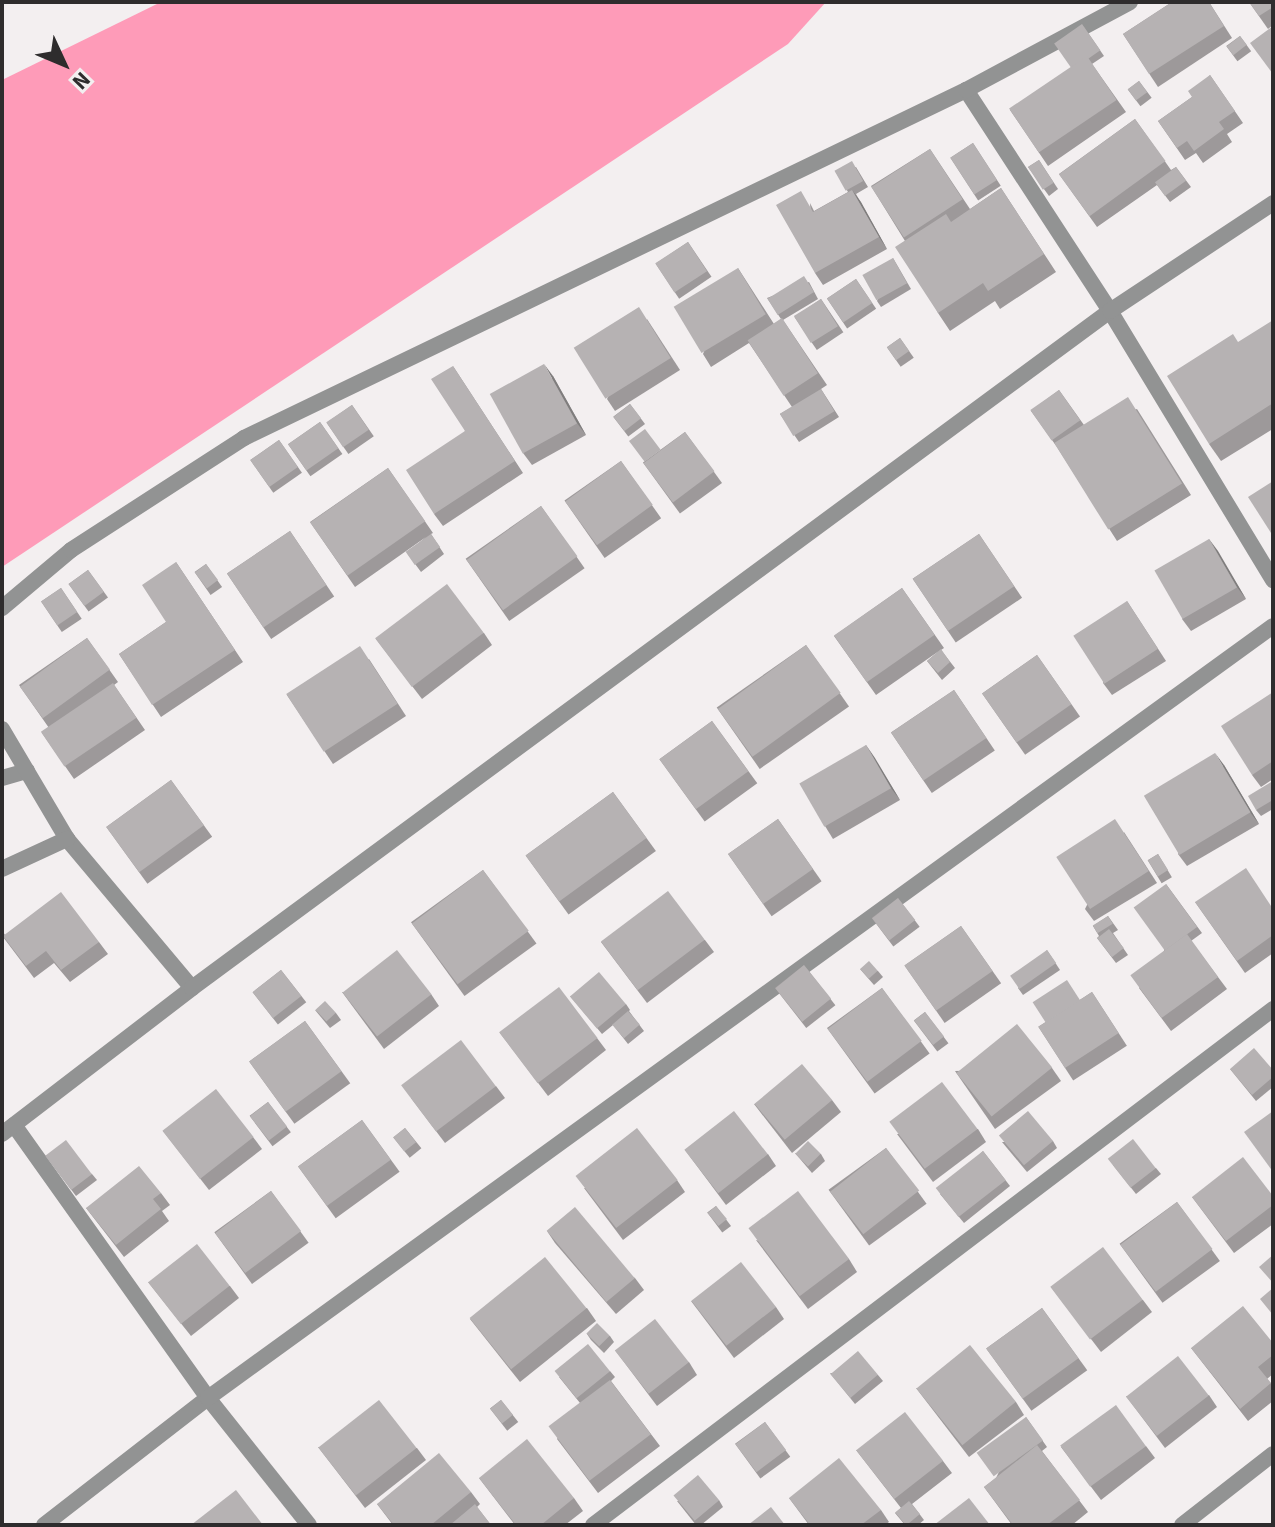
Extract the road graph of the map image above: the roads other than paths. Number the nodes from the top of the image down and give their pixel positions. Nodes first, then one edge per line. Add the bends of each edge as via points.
1 (1130, 2) edge
2 (966, 90) junction
3 (1273, 203) edge
4 (1110, 311) junction
5 (1273, 580) edge
6 (2, 608) edge
7 (1273, 626) edge
8 (2, 729) edge
9 (27, 771) junction
10 (2, 778) edge
11 (67, 839) junction
12 (2, 869) edge
13 (192, 988) junction
14 (1273, 1009) edge
15 (8, 1130) edge
16 (208, 1398) junction
17 (1273, 1454) edge
18 (44, 1525) edge
19 (309, 1525) edge
20 (593, 1525) edge
21 (1182, 1525) edge

1 - 2 street
2 - 4 street
2 - 6 street via 244,438 71,550
3 - 4 street
4 - 5 street
4 - 13 street
7 - 16 street
8 - 9 street
9 - 10 street
9 - 11 street
11 - 12 street
11 - 13 street
13 - 15 street
14 - 20 street
15 - 16 street
16 - 18 street
16 - 19 street
17 - 21 street

